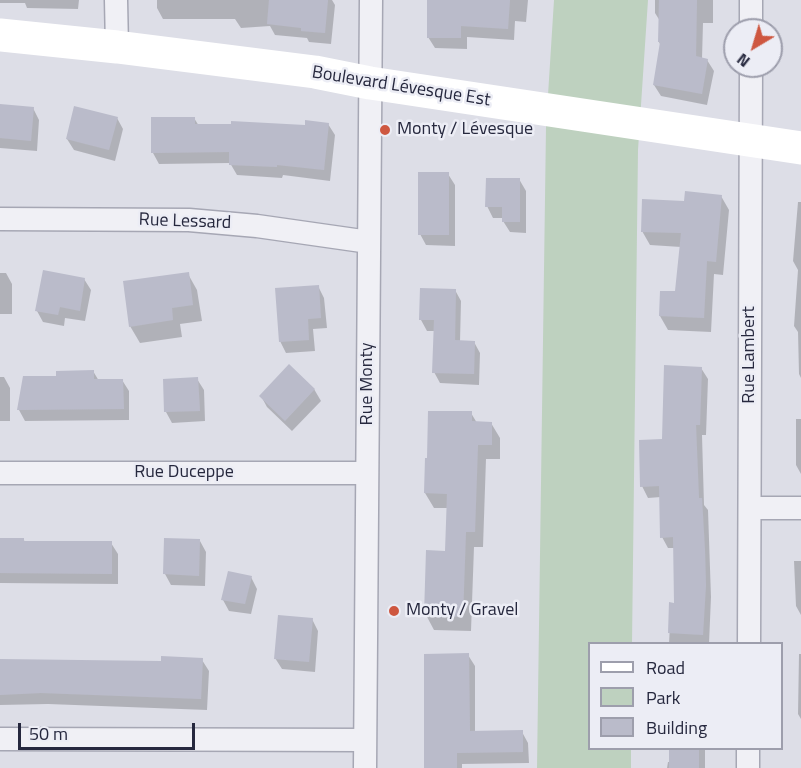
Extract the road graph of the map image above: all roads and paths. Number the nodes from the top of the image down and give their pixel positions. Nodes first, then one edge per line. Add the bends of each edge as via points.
1 (116, 0) edge
2 (371, 0) edge
3 (751, 0) edge
4 (751, 18) edge
5 (0, 35) edge
6 (117, 46) junction
7 (751, 78) edge
8 (370, 83) junction
9 (751, 141) junction
10 (801, 148) edge
11 (0, 219) edge
12 (369, 242) junction
13 (0, 473) edge
14 (367, 473) junction
15 (750, 508) junction
16 (801, 508) edge
17 (749, 642) edge
18 (0, 740) edge
19 (365, 740) junction
20 (748, 750) edge
21 (365, 768) edge
22 (748, 768) edge

1 - 6 street
2 - 8 street, Rue Monty
3 - 4 street
5 - 6 street, Boulevard Lévesque Est
6 - 8 street, Boulevard Lévesque Est
7 - 9 street, Rue Lambert
8 - 9 street, Boulevard Lévesque Est
8 - 12 street, Rue Monty
9 - 10 street, Boulevard Lévesque Est
9 - 15 street, Rue Lambert
11 - 12 street, Rue Lessard via 189,220
12 - 14 street, Rue Monty
13 - 14 street, Rue Duceppe
14 - 19 street, Rue Monty
15 - 16 street
15 - 17 street, Rue Lambert
18 - 19 street
19 - 21 street, Rue Monty
20 - 22 street

